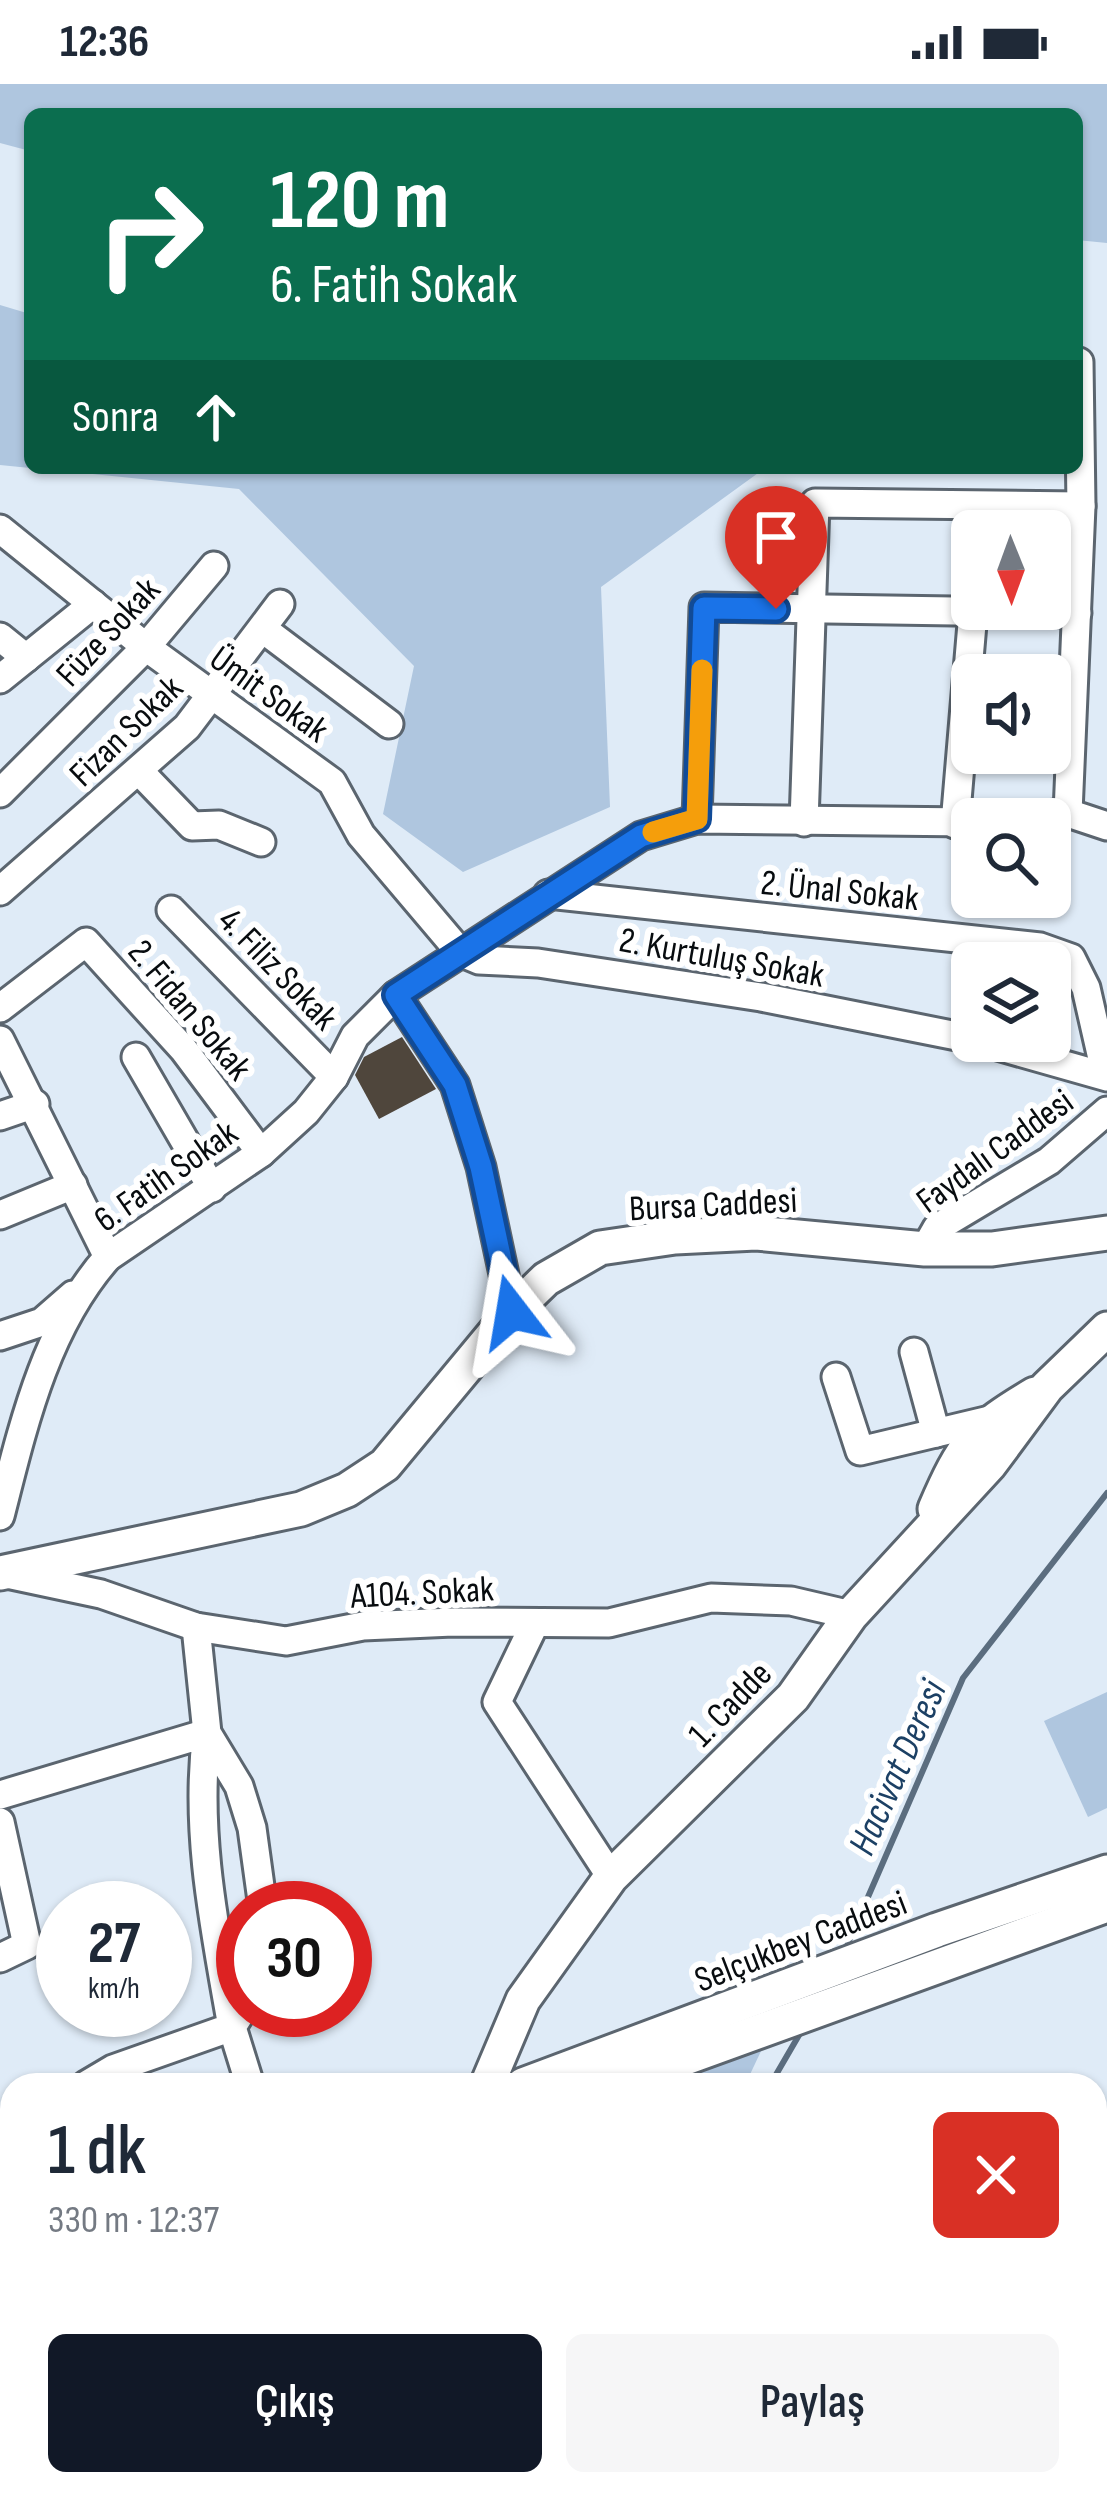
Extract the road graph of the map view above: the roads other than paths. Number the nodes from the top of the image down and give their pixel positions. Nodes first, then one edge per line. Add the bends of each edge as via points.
1 (1081, 474) edge
2 (1082, 506) junction
3 (0, 529) edge
4 (214, 566) dead end
5 (93, 604) junction
6 (280, 604) dead end
7 (811, 610) junction
8 (951, 612) edge
9 (1071, 613) edge
10 (1077, 613) junction
11 (263, 629) junction
12 (973, 630) edge
13 (0, 638) edge
14 (146, 647) junction
15 (26, 658) junction
16 (0, 679) edge
17 (213, 696) junction
18 (389, 724) dead end
19 (139, 771) junction
20 (0, 793) edge
21 (964, 798) edge
22 (1069, 798) edge
23 (1071, 814) edge
24 (697, 819) junction
25 (804, 822) junction
26 (951, 823) edge
27 (1107, 826) edge
28 (262, 842) dead end
29 (0, 891) edge
30 (548, 894) junction
31 (171, 910) dead end
32 (460, 952) junction
33 (396, 995) junction
34 (0, 1008) edge
35 (951, 1035) edge
36 (0, 1040) edge
37 (136, 1057) dead end
38 (1054, 1062) edge
39 (334, 1077) junction
40 (1107, 1077) edge
41 (35, 1104) junction
42 (1107, 1111) edge
43 (0, 1116) edge
44 (261, 1153) junction
45 (73, 1186) junction
46 (212, 1188) junction
47 (0, 1215) edge
48 (1107, 1233) edge
49 (925, 1249) junction
50 (107, 1257) junction
51 (82, 1287) junction
52 (512, 1312) junction
53 (1107, 1329) edge
54 (0, 1336) edge
55 (914, 1352) dead end
56 (836, 1377) dead end
57 (1047, 1387) junction
58 (990, 1420) junction
59 (936, 1433) junction
60 (8, 1454) edge
61 (0, 1516) edge
62 (925, 1535) junction
63 (1, 1571) edge
64 (851, 1615) junction
65 (535, 1623) junction
66 (196, 1628) junction
67 (207, 1733) junction
68 (0, 1795) edge
69 (0, 1822) edge
70 (1107, 1872) edge
71 (611, 1876) junction
72 (259, 1881) edge
73 (216, 1904) edge
74 (1107, 1905) edge
75 (1058, 1907) junction
76 (0, 1958) edge
77 (740, 2019) junction
78 (216, 2027) edge
79 (512, 2027) junction
80 (241, 2037) edge
81 (573, 2066) junction
82 (106, 2073) edge
83 (248, 2073) edge
84 (492, 2073) edge
85 (555, 2073) edge
86 (634, 2073) edge

1 - 2 street
2 - 7 street via 814,503
2 - 10 street
3 - 5 street, Ümit Sokak
4 - 14 street, Füze Sokak
5 - 14 street, Ümit Sokak
5 - 15 street
6 - 11 street, Fizan Sokak
7 - 8 street
7 - 24 street via 704,608
7 - 25 street
9 - 10 street
10 - 22 street
11 - 17 street, Fizan Sokak
11 - 18 street
12 - 21 street
13 - 15 street
14 - 17 street, Ümit Sokak
14 - 20 street, Füze Sokak
15 - 16 street
17 - 19 street, Fizan Sokak
17 - 32 street, Ümit Sokak via 332,782 372,849
19 - 28 street via 192,826 219,825
19 - 29 street, Fizan Sokak
23 - 27 street
24 - 25 street, 6. Fatih Sokak
24 - 30 street, 6. Fatih Sokak via 641,836
25 - 26 street, 6. Fatih Sokak
30 - 32 street, 6. Fatih Sokak
30 - 40 street, 2. Ünal Sokak via 1040,947 1071,958
31 - 39 street, 4. Filiz Sokak
32 - 33 street, 6. Fatih Sokak
32 - 35 street, 2. Kurtuluş Sokak
33 - 39 street, 6. Fatih Sokak via 355,1036
33 - 52 street via 455,1085
34 - 44 street, 2. Fidan Sokak via 86,942 184,1050
36 - 41 street
37 - 46 street
38 - 40 street, 2. Kurtuluş Sokak
39 - 44 street, 6. Fatih Sokak
41 - 43 street
41 - 45 street
42 - 49 street, Faydalı Caddesi via 1048,1161 937,1228
44 - 46 street, 6. Fatih Sokak
45 - 47 street
45 - 50 street
46 - 50 street, 6. Fatih Sokak
48 - 49 main road, Bursa Caddesi
49 - 52 main road, Bursa Caddesi via 756,1233 600,1248 546,1279
50 - 51 street, 6. Fatih Sokak
51 - 54 street via 42,1322
51 - 60 street, 6. Fatih Sokak
52 - 63 main road, Bursa Caddesi via 385,1465 347,1490 302,1509
53 - 57 main road
55 - 59 street
56 - 59 street via 860,1451
57 - 58 main road
57 - 62 main road, 1. Cadde
58 - 59 street
58 - 62 main road via 962,1448
60 - 61 street, 6. Fatih Sokak
62 - 64 main road, 1. Cadde
63 - 66 street, A104. Sokak
64 - 65 street, A104. Sokak via 790,1601 711,1598 609,1623
64 - 71 main road, 1. Cadde via 793,1697
65 - 66 street, A104. Sokak via 363,1626 286,1641
65 - 71 street via 497,1702
66 - 67 street
67 - 68 street
67 - 72 street via 238,1786
67 - 73 street via 201,1782
69 - 76 street via 27,1945
70 - 75 main road, Selçukbey Caddesi
71 - 79 main road, 1. Cadde
74 - 75 main road, Selçukbey Caddesi
75 - 77 main road, Selçukbey Caddesi via 939,1966
75 - 77 main road, Selçukbey Caddesi via 937,1930
77 - 81 main road, Selçukbey Caddesi
77 - 86 main road, Selçukbey Caddesi
78 - 82 street
79 - 81 main road via 530,2070
79 - 84 main road, 1. Cadde
80 - 83 street
81 - 85 main road, Selçukbey Caddesi

